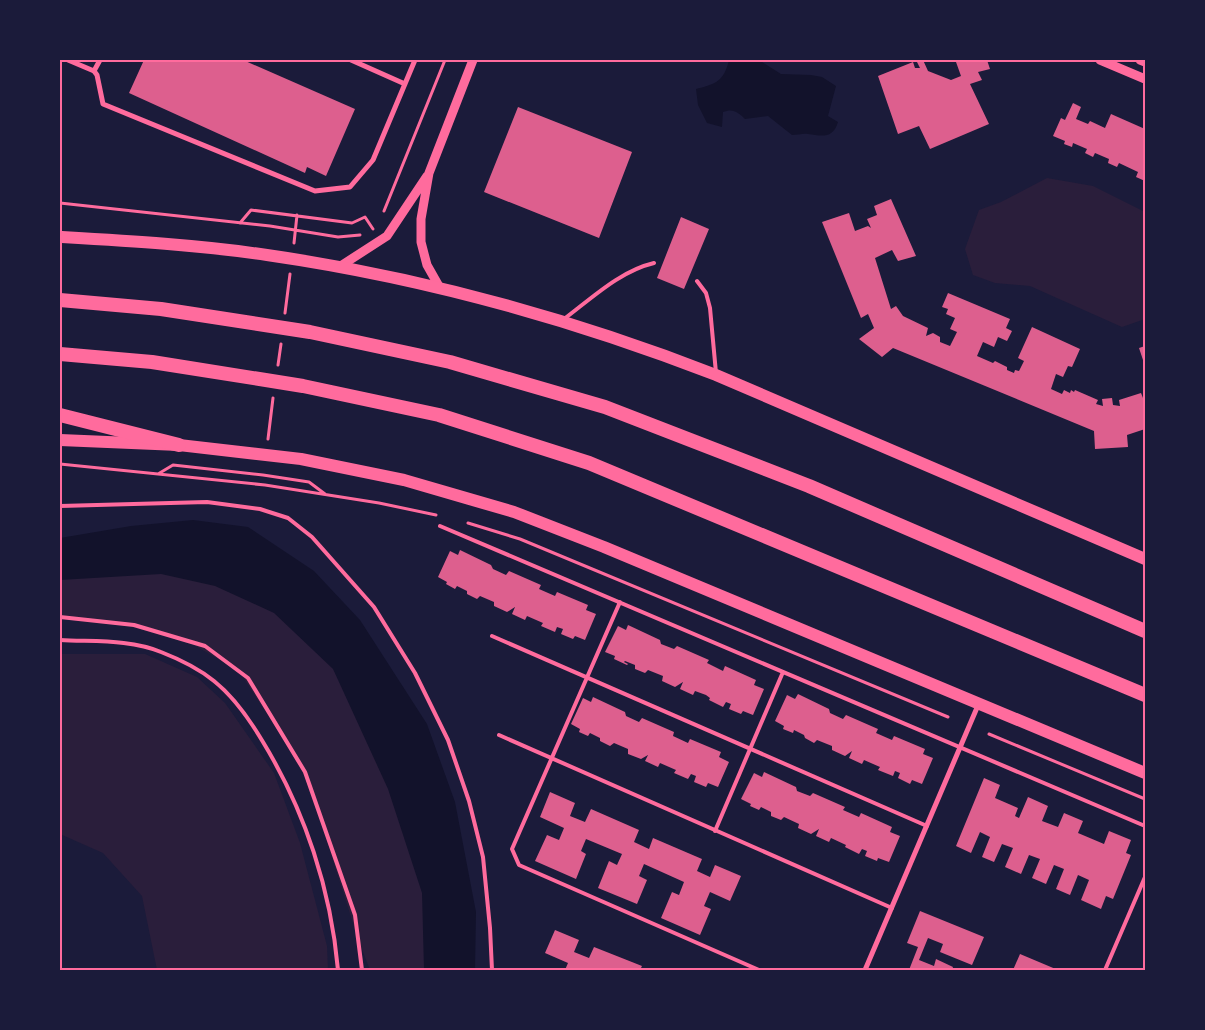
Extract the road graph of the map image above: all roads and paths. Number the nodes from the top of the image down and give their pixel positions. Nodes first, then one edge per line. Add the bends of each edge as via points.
1 (68, 60) edge
2 (100, 60) edge
3 (351, 60) edge
4 (415, 60) edge
5 (445, 60) edge
6 (473, 60) edge
7 (1100, 60) edge
8 (1140, 60) edge
9 (1145, 62) edge
10 (94, 71) junction
11 (1145, 79) edge
12 (405, 84) junction
13 (429, 174) junction
14 (60, 204) edge
15 (381, 216) dead end
16 (240, 223) junction
17 (377, 223) dead end
18 (374, 230) junction
19 (60, 237) edge
20 (654, 263) dead end
21 (339, 267) junction
22 (697, 281) dead end
23 (440, 288) junction
24 (60, 300) edge
25 (561, 321) junction
26 (60, 354) edge
27 (716, 375) junction
28 (60, 415) edge
29 (60, 440) edge
30 (179, 445) junction
31 (158, 474) dead end
32 (326, 495) dead end
33 (60, 506) edge
34 (440, 526) dead end
35 (1145, 559) edge
36 (620, 602) junction
37 (60, 617) edge
38 (1145, 631) edge
39 (492, 636) dead end
40 (60, 640) edge
41 (783, 672) junction
42 (588, 678) junction
43 (1145, 695) edge
44 (979, 703) junction
45 (989, 734) dead end
46 (499, 735) dead end
47 (960, 747) junction
48 (750, 749) junction
49 (551, 759) junction
50 (1145, 773) edge
51 (1145, 800) edge
52 (927, 826) junction
53 (1145, 826) edge
54 (715, 831) junction
55 (1145, 877) edge
56 (892, 908) junction
57 (338, 970) edge
58 (362, 970) edge
59 (492, 970) edge
60 (759, 970) edge
61 (866, 970) edge
62 (1105, 970) edge

1 - 10 street
2 - 10 street
3 - 12 street
4 - 12 street
5 - 15 path
6 - 13 street
7 - 11 street
8 - 9 street
10 - 12 street via 103,104 314,191 350,187 373,160
13 - 21 street via 387,236
13 - 23 street via 421,219 421,242 426,265
14 - 16 path
16 - 18 path via 338,237
16 - 18 path via 251,210 352,223 365,217
17 - 18 path
19 - 21 main road via 266,255
20 - 25 lane via 627,273
21 - 23 main road
22 - 27 lane via 706,293 710,308
23 - 25 main road
24 - 38 highway via 161,309 310,332 450,362 605,407 809,486
25 - 27 main road
26 - 43 highway via 152,362 303,386 458,421 590,463
27 - 35 main road
28 - 30 highway
29 - 30 main road
30 - 44 main road via 301,459 404,480 514,512
31 - 32 path via 173,465 263,475 309,482
33 - 59 lane via 207,502 260,509 288,518 312,537 374,607 415,672 448,740 469,801 482,857
34 - 36 lane
36 - 41 lane
36 - 42 lane
37 - 58 lane via 134,625 205,646 248,678 305,772 355,915
39 - 42 lane
40 - 57 lane via 128,643 160,651 214,680 238,705 285,780 304,826 327,900
41 - 47 lane
41 - 48 lane
42 - 48 lane
42 - 49 lane
44 - 47 street
44 - 50 main road
45 - 51 path
46 - 49 lane
47 - 52 street
47 - 53 lane
48 - 52 lane
48 - 54 lane
49 - 54 lane
49 - 60 lane via 512,849 519,865
52 - 56 street
54 - 56 lane
55 - 62 lane
56 - 61 street

